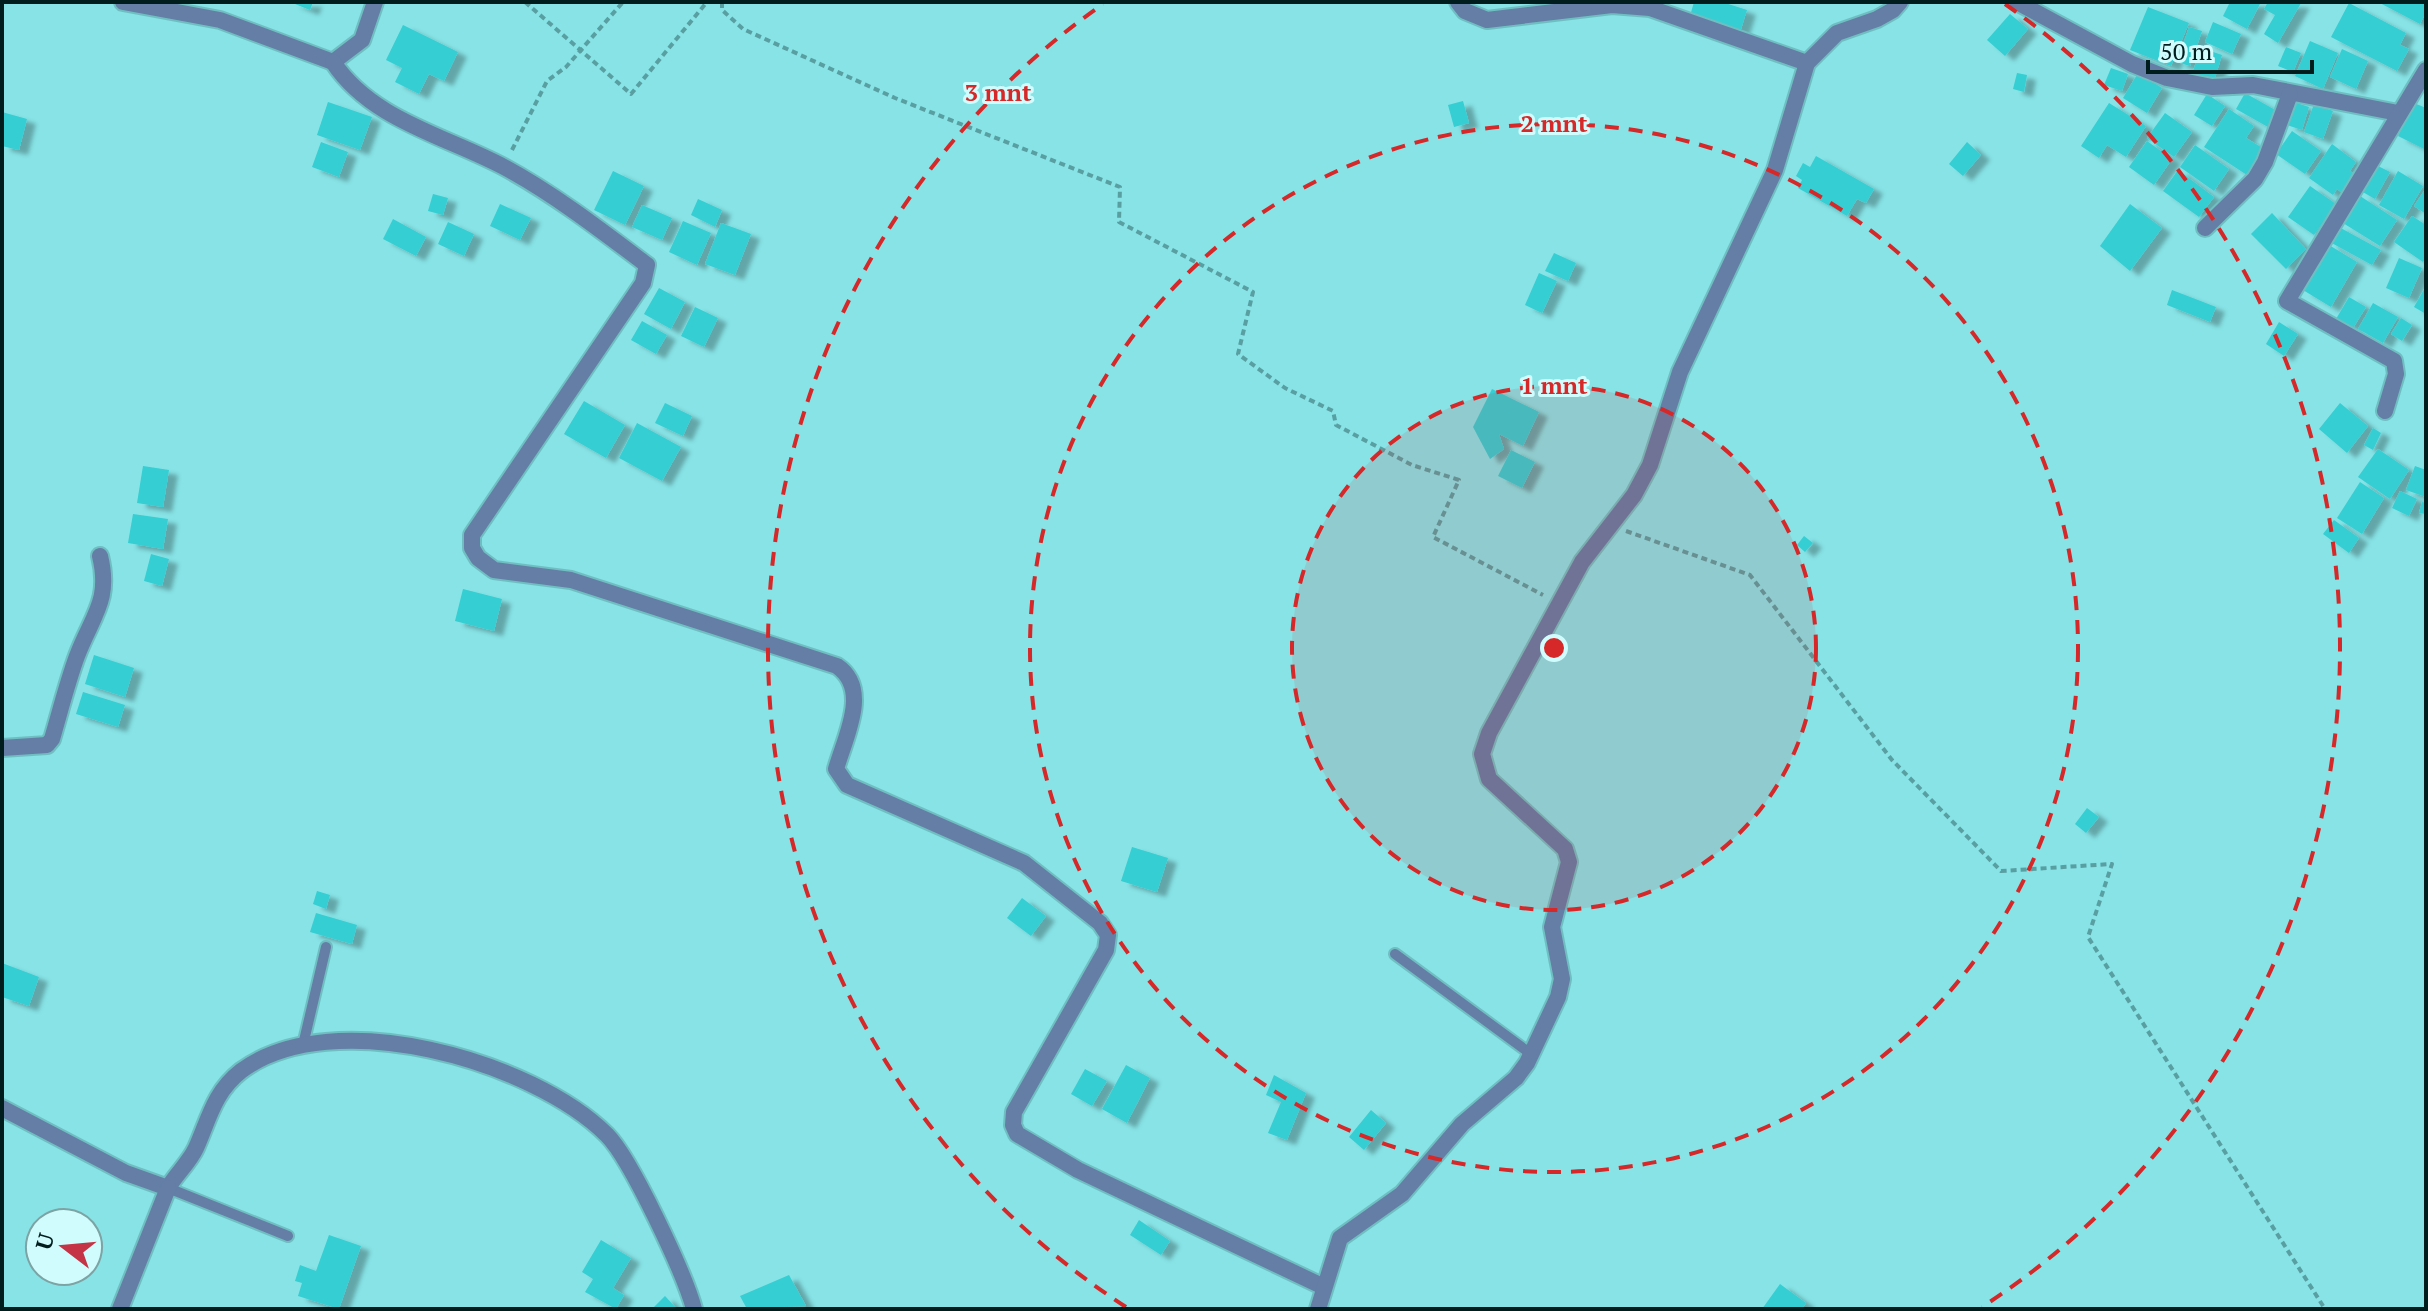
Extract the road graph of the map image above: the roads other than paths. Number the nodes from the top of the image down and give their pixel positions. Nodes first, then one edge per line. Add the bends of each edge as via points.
1 (123, 2) edge
2 (375, 2) edge
3 (1458, 2) edge
4 (1900, 2) edge
5 (2017, 2) edge
6 (1635, 4) edge
7 (333, 62) junction
8 (1807, 63) junction
9 (2426, 70) edge
10 (2290, 94) junction
11 (2398, 113) junction
12 (2205, 228) dead end
13 (2385, 411) dead end
14 (100, 556) dead end
15 (2, 748) edge
16 (326, 947) dead end
17 (1395, 954) dead end
18 (303, 1045) junction
19 (1531, 1054) junction
20 (2, 1108) edge
21 (168, 1188) junction
22 (288, 1236) dead end
23 (1324, 1287) junction
24 (120, 1309) edge
25 (694, 1309) edge
26 (1318, 1309) edge

1 - 7 street via 220,20
2 - 7 street via 362,40
3 - 6 street via 1487,20
4 - 8 street via 1877,19 1837,33
5 - 10 street via 2167,78 2212,87 2253,85
6 - 8 street
7 - 23 street via 346,82 394,115 503,167 647,265 643,283 472,535 478,558 494,570 571,580 837,666 850,675 857,694 836,769 847,785 1024,863 1108,935 1106,950 1014,1112 1017,1134 1078,1170
8 - 19 street via 1775,170 1680,372 1650,465 1613,529 1594,545 1560,602 1482,754 1489,779 1565,849 1569,862 1552,927 1562,979
9 - 11 street
10 - 11 street
10 - 12 street via 2255,179
11 - 13 street via 2287,301 2394,361 2396,374
14 - 15 street via 104,595 77,655 52,739 47,745
16 - 18 lane
17 - 19 lane
18 - 21 street via 269,1056 226,1083 195,1150
18 - 25 street via 331,1039 368,1041 467,1060 546,1089 611,1139 636,1181
19 - 23 street via 1516,1078 1462,1124 1402,1194 1340,1238
20 - 21 street via 126,1173
21 - 22 lane
21 - 24 street
23 - 26 street

